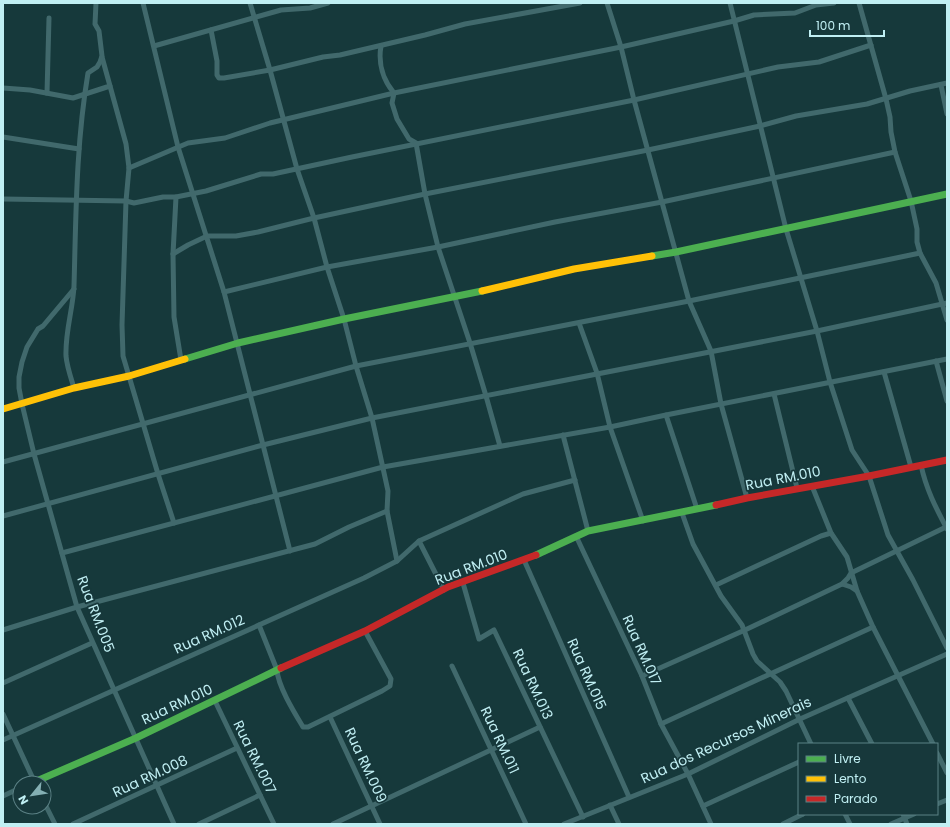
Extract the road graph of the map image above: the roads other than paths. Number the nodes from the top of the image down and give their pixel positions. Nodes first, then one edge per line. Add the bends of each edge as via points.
1 (96, 3) edge
2 (143, 3) edge
3 (250, 3) edge
4 (328, 3) edge
5 (580, 3) edge
6 (607, 3) edge
7 (730, 3) edge
8 (834, 3) edge
9 (859, 3) edge
10 (49, 18) dead end
11 (254, 18) junction
12 (734, 21) junction
13 (211, 30) junction
14 (871, 45) junction
15 (154, 46) junction
16 (381, 46) junction
17 (621, 47) junction
18 (102, 56) junction
19 (270, 70) junction
20 (747, 74) junction
21 (947, 83) edge
22 (941, 85) junction
23 (110, 86) junction
24 (3, 88) edge
25 (47, 93) junction
26 (394, 93) junction
27 (85, 94) junction
28 (886, 98) junction
29 (634, 100) junction
30 (947, 114) edge
31 (284, 120) junction
32 (760, 126) junction
33 (3, 137) edge
34 (416, 143) junction
35 (178, 147) junction
36 (79, 149) junction
37 (648, 150) junction
38 (896, 152) junction
39 (129, 168) junction
40 (297, 169) junction
41 (772, 178) junction
42 (194, 194) junction
43 (425, 194) junction
44 (947, 194) edge
45 (176, 197) junction
46 (3, 198) edge
47 (76, 200) junction
48 (126, 201) junction
49 (911, 201) junction
50 (662, 202) junction
51 (314, 218) junction
52 (786, 229) junction
53 (208, 236) junction
54 (438, 247) junction
55 (676, 252) junction
56 (920, 253) junction
57 (173, 254) junction
58 (327, 267) junction
59 (800, 278) junction
60 (74, 289) junction
61 (224, 292) junction
62 (455, 297) junction
63 (689, 301) junction
64 (945, 304) edge
65 (344, 319) junction
66 (947, 320) edge
67 (579, 323) junction
68 (817, 330) junction
69 (238, 343) junction
70 (470, 343) junction
71 (711, 351) junction
72 (947, 359) edge
73 (181, 360) junction
74 (936, 361) junction
75 (356, 366) junction
76 (884, 372) junction
77 (597, 373) junction
78 (129, 376) junction
79 (830, 382) junction
80 (74, 388) junction
81 (249, 394) junction
82 (774, 394) junction
83 (486, 396) junction
84 (947, 401) edge
85 (22, 404) junction
86 (721, 404) junction
87 (3, 409) edge
88 (666, 414) junction
89 (372, 418) junction
90 (143, 424) junction
91 (610, 427) junction
92 (563, 435) junction
93 (263, 445) junction
94 (500, 446) junction
95 (34, 454) junction
96 (947, 460) edge
97 (3, 462) edge
98 (921, 465) junction
99 (383, 467) junction
100 (911, 467) junction
101 (158, 474) junction
102 (869, 476) junction
103 (575, 480) junction
104 (812, 486) junction
105 (797, 488) junction
106 (276, 495) junction
107 (747, 498) junction
108 (48, 504) junction
109 (697, 509) junction
110 (387, 511) junction
111 (682, 513) junction
112 (3, 516) edge
113 (643, 521) junction
114 (174, 523) junction
115 (947, 528) edge
116 (588, 531) junction
117 (831, 533) junction
118 (576, 536) junction
119 (419, 541) junction
120 (897, 550) junction
121 (290, 551) junction
122 (62, 553) junction
123 (524, 560) junction
124 (397, 561) junction
125 (851, 573) junction
126 (463, 583) junction
127 (842, 584) junction
128 (716, 585) junction
129 (444, 590) junction
130 (857, 591) junction
131 (77, 607) junction
132 (259, 625) junction
133 (873, 627) junction
134 (3, 630) edge
135 (745, 630) junction
136 (365, 631) junction
137 (92, 643) junction
138 (947, 648) edge
139 (947, 654) edge
140 (452, 666) dead end
141 (277, 670) junction
142 (771, 674) junction
143 (642, 676) junction
144 (898, 676) junction
145 (3, 684) edge
146 (114, 690) junction
147 (848, 698) junction
148 (215, 701) junction
149 (3, 714) edge
150 (330, 717) junction
151 (800, 719) junction
152 (661, 724) junction
153 (540, 727) junction
154 (13, 735) junction
155 (136, 738) junction
156 (3, 740) edge
157 (811, 743) edge
158 (871, 743) edge
159 (932, 743) edge
160 (237, 748) junction
161 (492, 750) junction
162 (938, 755) edge
163 (798, 762) edge
164 (947, 773) edge
165 (688, 774) junction
166 (30, 775) edge
167 (52, 775) edge
168 (158, 786) junction
169 (260, 795) junction
170 (629, 797) junction
171 (372, 805) junction
172 (610, 806) junction
173 (702, 806) junction
174 (50, 815) edge
175 (801, 815) edge
176 (846, 815) edge
177 (904, 816) edge
178 (583, 817) junction
179 (55, 824) edge
180 (73, 824) edge
181 (174, 824) edge
182 (199, 824) edge
183 (274, 824) edge
184 (333, 824) edge
185 (380, 824) edge
186 (526, 824) edge
187 (564, 824) edge
188 (619, 824) edge
189 (711, 824) edge
190 (783, 824) edge
191 (850, 824) edge
192 (891, 824) edge
193 (908, 824) edge

1 - 18 street via 95,24 99,31
2 - 15 street
3 - 11 street
4 - 11 street via 310,8 281,10
5 - 16 street via 465,24
6 - 17 street
7 - 12 street
8 - 12 street via 816,5 795,12 754,15
9 - 14 street
10 - 25 street
11 - 13 street
11 - 19 street
12 - 17 street
12 - 20 street
13 - 15 street
13 - 19 street via 218,77
14 - 20 street via 820,62
14 - 28 street
15 - 35 street
16 - 19 street
16 - 26 street via 379,57 386,84
17 - 26 street
17 - 29 street
18 - 23 street
18 - 27 street via 97,67 88,73
19 - 31 street
20 - 29 street
20 - 32 street
21 - 22 street
22 - 28 street
22 - 30 street
23 - 27 street
23 - 39 street via 126,144
24 - 25 street
25 - 27 street via 72,98
26 - 31 street
26 - 34 street via 392,103 397,119 409,139
27 - 36 street
28 - 32 street
28 - 38 street
29 - 34 street
29 - 37 street
31 - 35 street via 225,138 188,142
31 - 40 street
32 - 37 street
32 - 41 street
33 - 36 street
34 - 40 street
34 - 43 street
35 - 39 street
35 - 42 street
36 - 47 street
37 - 43 street
37 - 50 street
38 - 41 street
38 - 49 street
39 - 48 street
40 - 42 street via 262,174
40 - 51 street
41 - 50 street
41 - 52 street
42 - 45 street
42 - 53 street
43 - 51 street
43 - 54 street
44 - 49 street
45 - 48 street via 134,203
45 - 57 street
46 - 47 street
47 - 48 street
47 - 60 street
48 - 78 street via 121,340
49 - 52 street
49 - 56 street
50 - 54 street
50 - 55 street
51 - 53 street via 236,236
51 - 58 street
52 - 55 street
52 - 59 street
53 - 57 street
53 - 61 street
54 - 58 street
54 - 62 street
55 - 62 street via 574,269
55 - 63 street
56 - 59 street
56 - 64 street
57 - 73 street via 174,317
58 - 61 street
58 - 65 street
59 - 63 street
59 - 68 street
60 - 80 street via 66,347
60 - 85 street, Rua RM.005 via 38,329 27,347 19,377
61 - 69 street
62 - 65 street
62 - 70 street
63 - 67 street
63 - 71 street
64 - 66 street
64 - 68 street
65 - 69 street
65 - 75 street
67 - 70 street
67 - 77 street
68 - 71 street
68 - 79 street
69 - 73 street
69 - 81 street
70 - 75 street
70 - 83 street
71 - 77 street
71 - 86 street
72 - 74 street
73 - 78 street
74 - 76 street
74 - 84 street
75 - 81 street
75 - 89 street
76 - 79 street
76 - 100 street
77 - 83 street
77 - 91 street
78 - 80 street
78 - 90 street
79 - 82 street
79 - 102 street via 852,450
80 - 85 street
81 - 90 street
81 - 93 street
82 - 86 street
82 - 105 street
83 - 89 street
83 - 94 street
85 - 87 street
85 - 95 street, Rua RM.005
86 - 88 street
86 - 107 street
88 - 91 street
88 - 109 street
89 - 93 street
89 - 99 street
90 - 95 street
90 - 101 street
91 - 92 street
91 - 113 street
92 - 94 street
92 - 103 street
93 - 101 street
93 - 106 street
94 - 99 street
95 - 97 street
95 - 108 street, Rua RM.005
96 - 98 street, Rua RM.010
98 - 100 street, Rua RM.010
98 - 115 street via 927,488
99 - 106 street
99 - 110 street via 388,491
100 - 102 street, Rua RM.010
101 - 108 street
101 - 114 street
102 - 104 street, Rua RM.010
102 - 120 street via 888,535
103 - 116 street
103 - 119 street, Rua RM.012 via 523,494
104 - 105 street, Rua RM.010
104 - 117 street
105 - 107 street, Rua RM.010
106 - 114 street
106 - 121 street
107 - 109 street, Rua RM.010
108 - 112 street
108 - 122 street, Rua RM.005
109 - 111 street, Rua RM.010
110 - 121 street via 315,544
110 - 124 street
111 - 113 street, Rua RM.010
111 - 128 street via 694,544
113 - 116 street, Rua RM.010
114 - 122 street
115 - 120 street
116 - 118 street, Rua RM.010
117 - 125 street via 847,557
117 - 128 street
118 - 123 street, Rua RM.010
118 - 143 street, Rua RM.017
119 - 124 street, Rua RM.012
119 - 129 street
120 - 125 street
120 - 138 street
121 - 131 street
122 - 131 street, Rua RM.005
123 - 126 street, Rua RM.010
123 - 170 street, Rua RM.015
124 - 132 street, Rua RM.012
125 - 127 street
125 - 130 street
126 - 129 street, Rua RM.010
126 - 153 street, Rua RM.013 via 479,639 494,630
127 - 130 street
127 - 135 street
128 - 135 street
129 - 136 street, Rua RM.010
130 - 133 street
131 - 134 street
131 - 137 street, Rua RM.005
132 - 141 street
132 - 146 street, Rua RM.012
133 - 142 street
133 - 144 street
135 - 142 street via 755,657
135 - 143 street
136 - 141 street, Rua RM.010
136 - 150 street via 392,679 390,686
137 - 145 street
137 - 146 street, Rua RM.005
139 - 144 street, Rua dos Recursos Minerais
140 - 161 street, Rua RM.011
141 - 148 street, Rua RM.010
141 - 150 street via 277,676 303,727
142 - 151 street via 786,691
142 - 152 street
143 - 152 street, Rua RM.017
144 - 147 street, Rua dos Recursos Minerais
144 - 159 street
146 - 154 street, Rua RM.012
146 - 155 street, Rua RM.005
147 - 151 street, Rua dos Recursos Minerais
147 - 158 street
148 - 155 street, Rua RM.010
148 - 160 street, Rua RM.007
149 - 154 street
150 - 171 street, Rua RM.009
151 - 157 street
151 - 165 street, Rua dos Recursos Minerais
152 - 165 street, Rua RM.017
153 - 161 street
153 - 178 street, Rua RM.013
154 - 156 street, Rua RM.012
154 - 166 street
155 - 167 street, Rua RM.010
155 - 168 street, Rua RM.005
160 - 168 street, Rua RM.008
160 - 169 street, Rua RM.007
161 - 171 street
161 - 186 street, Rua RM.011
162 - 164 street
163 - 173 street
165 - 170 street, Rua dos Recursos Minerais
165 - 173 street, Rua RM.017
168 - 180 street, Rua RM.008
168 - 181 street, Rua RM.005
169 - 182 street
169 - 183 street, Rua RM.007
170 - 172 street, Rua dos Recursos Minerais
171 - 184 street
171 - 185 street, Rua RM.009
172 - 178 street, Rua dos Recursos Minerais
172 - 188 street
173 - 189 street, Rua RM.017
174 - 179 street
175 - 190 street
176 - 191 street
177 - 192 street
177 - 193 street
178 - 187 street, Rua dos Recursos Minerais

